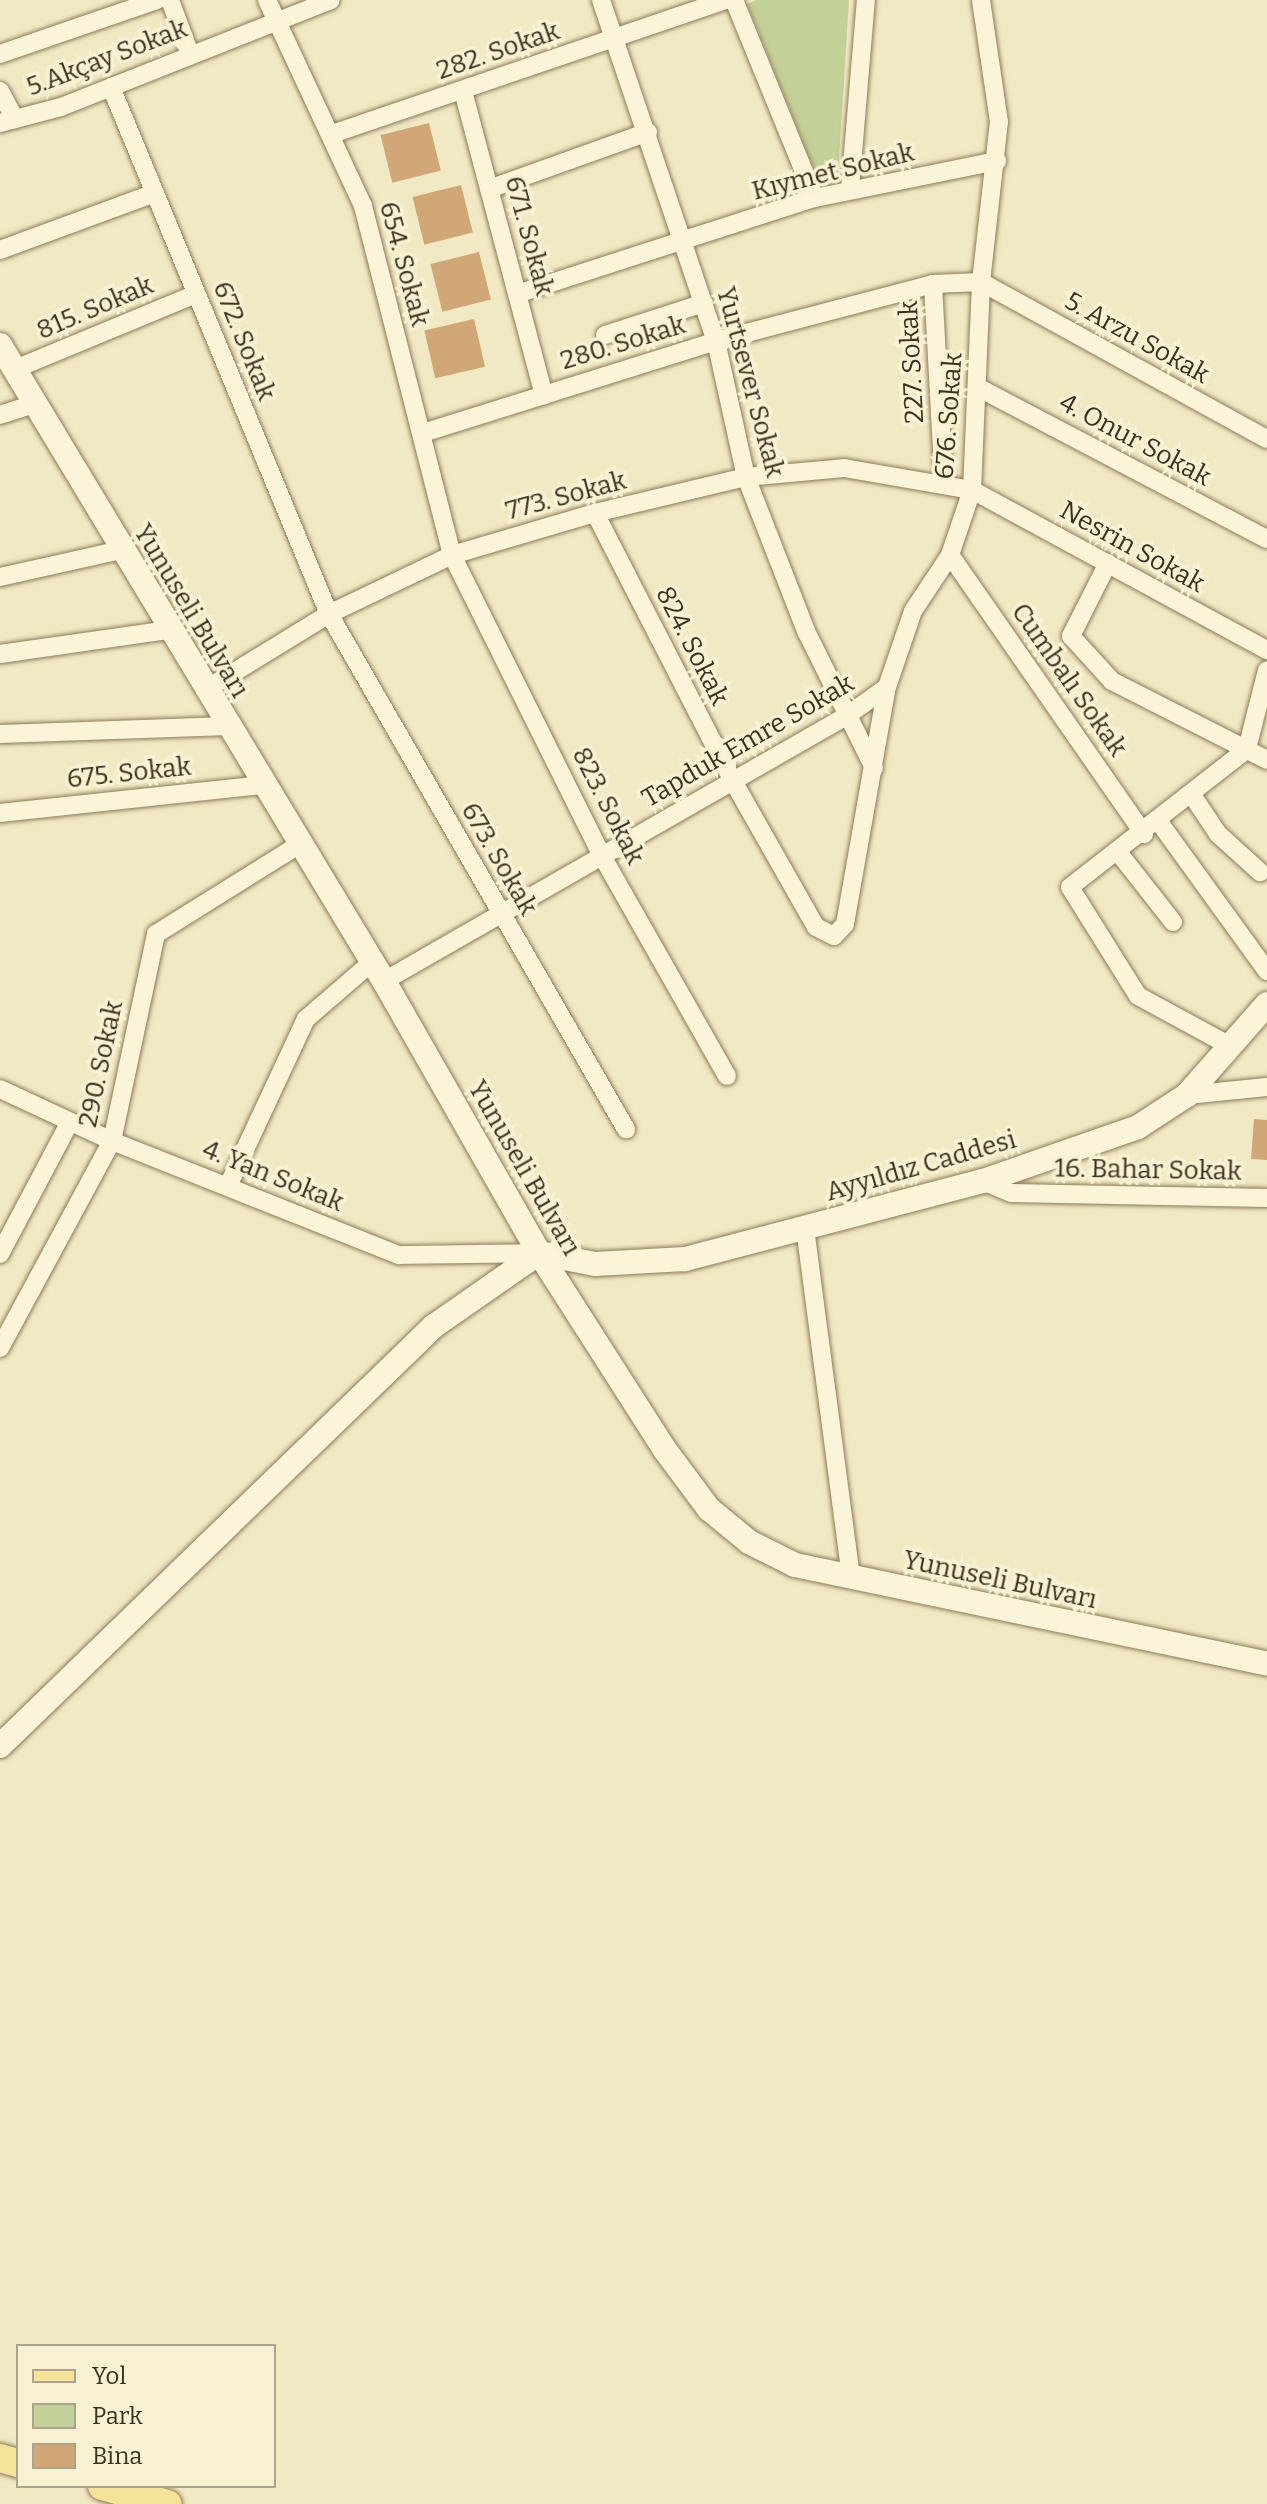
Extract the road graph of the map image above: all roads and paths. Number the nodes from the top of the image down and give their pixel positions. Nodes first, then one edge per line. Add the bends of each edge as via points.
1 (157, 0) edge
2 (170, 0) edge
3 (267, 0) edge
4 (331, 0) edge
5 (601, 0) edge
6 (725, 0) edge
7 (734, 0) edge
8 (866, 0) edge
9 (981, 0) edge
10 (276, 19) junction
11 (616, 39) junction
12 (0, 54) edge
13 (190, 54) junction
14 (111, 87) junction
15 (0, 91) edge
16 (463, 91) junction
17 (7, 121) edge
18 (648, 132) junction
19 (332, 134) junction
20 (997, 161) junction
21 (489, 189) junction
22 (850, 189) junction
23 (155, 193) junction
24 (815, 198) junction
25 (684, 240) junction
26 (0, 250) edge
27 (981, 282) junction
28 (933, 284) junction
29 (196, 294) junction
30 (517, 294) junction
31 (704, 303) junction
32 (605, 335) dead end
33 (716, 341) junction
34 (0, 345) edge
35 (15, 369) junction
36 (979, 388) junction
37 (544, 395) junction
38 (33, 404) junction
39 (0, 415) edge
40 (423, 433) junction
41 (1267, 439) edge
42 (746, 477) junction
43 (944, 485) junction
44 (972, 490) junction
45 (595, 513) junction
46 (1267, 539) edge
47 (121, 550) junction
48 (452, 555) junction
49 (950, 555) junction
50 (1108, 563) junction
51 (0, 577) edge
52 (329, 614) junction
53 (169, 630) junction
54 (1267, 650) edge
55 (0, 654) edge
56 (1267, 670) edge
57 (887, 687) junction
58 (205, 690) junction
59 (848, 715) junction
60 (228, 726) junction
61 (0, 734) edge
62 (1247, 749) junction
63 (1267, 760) edge
64 (874, 768) junction
65 (733, 781) junction
66 (264, 785) junction
67 (1192, 795) junction
68 (0, 813) edge
69 (1152, 828) junction
70 (300, 844) junction
71 (1118, 852) junction
72 (602, 856) junction
73 (1260, 872) dead end
74 (500, 914) junction
75 (1173, 922) dead end
76 (816, 927) joint
77 (378, 971) junction
78 (1267, 971) edge
79 (1267, 1004) edge
80 (1232, 1047) junction
81 (727, 1076) dead end
82 (1267, 1087) edge
83 (0, 1089) edge
84 (1187, 1095) junction
85 (70, 1122) junction
86 (626, 1129) dead end
87 (112, 1141) junction
88 (983, 1181) junction
89 (228, 1186) junction
90 (1267, 1198) edge
91 (805, 1228) junction
92 (539, 1253) junction
93 (0, 1254) edge
94 (0, 1348) edge
95 (851, 1577) junction
96 (1267, 1664) edge
97 (0, 1746) edge
98 (109, 2488) edge
99 (168, 2504) edge

1 - 12 street
2 - 13 street
3 - 10 street, 654. Sokak
4 - 10 street, 5.Akçay Sokak
5 - 11 street, Yurtsever Sokak
6 - 11 street, 282. Sokak
7 - 24 street
8 - 22 street
9 - 20 street, 676. Sokak via 999,122
10 - 13 street, 5.Akçay Sokak
10 - 19 street, 654. Sokak
11 - 16 street, 282. Sokak
11 - 18 street, Yurtsever Sokak
13 - 14 street, 5.Akçay Sokak
14 - 17 street, 5.Akçay Sokak
14 - 23 street, 672. Sokak
15 - 17 street
16 - 19 street, 282. Sokak
16 - 21 street, 671. Sokak
18 - 21 street
18 - 25 street, Yurtsever Sokak
19 - 40 street, 654. Sokak via 363,206
20 - 22 street, Kıymet Sokak
20 - 27 street, 676. Sokak
21 - 30 street, 671. Sokak
22 - 24 street, Kıymet Sokak
23 - 26 street
23 - 29 street, 672. Sokak
24 - 25 street, Kıymet Sokak
25 - 30 street, Kıymet Sokak
25 - 31 street, Yurtsever Sokak
27 - 28 street, 280. Sokak
27 - 36 street, 676. Sokak
27 - 41 street, 5. Arzu Sokak
28 - 33 street, 280. Sokak
28 - 43 street, 227. Sokak
29 - 35 street, 815. Sokak
29 - 52 street, 672. Sokak
30 - 37 street, 671. Sokak
31 - 32 street
31 - 33 street, Yurtsever Sokak
33 - 37 street, 280. Sokak
33 - 42 street, Yurtsever Sokak
34 - 35 main road, Yunuseli Bulvarı
35 - 38 main road, Yunuseli Bulvarı
36 - 44 street, 676. Sokak
36 - 46 street, 4. Onur Sokak
37 - 40 street, 280. Sokak
38 - 39 street
38 - 47 main road, Yunuseli Bulvarı
40 - 48 street, 654. Sokak
42 - 43 street, 773. Sokak via 844,468
42 - 45 street, 773. Sokak
42 - 59 street, Yurtsever Sokak via 806,631
43 - 44 street, 773. Sokak
44 - 49 street, 676. Sokak
44 - 50 street, Nesrin Sokak
45 - 48 street, 773. Sokak
45 - 65 street, 824. Sokak
47 - 51 street
47 - 53 main road, Yunuseli Bulvarı
48 - 52 street, 773. Sokak
48 - 72 street, 823. Sokak
49 - 57 street, 676. Sokak via 913,611
49 - 69 street, Cumbalı Sokak
50 - 54 street, Nesrin Sokak
50 - 62 street via 1071,636 1112,681
52 - 58 street, 773. Sokak
52 - 74 street, 673. Sokak
53 - 55 street
53 - 58 main road, Yunuseli Bulvarı
56 - 62 street
57 - 59 street, Tapduk Emre Sokak
57 - 64 street, 676. Sokak
58 - 60 main road, Yunuseli Bulvarı
59 - 64 street, Yurtsever Sokak
59 - 65 street, Tapduk Emre Sokak
60 - 61 street
60 - 66 main road, Yunuseli Bulvarı
62 - 63 street
62 - 67 street
64 - 76 street, 676. Sokak via 845,924 834,936
65 - 72 street, Tapduk Emre Sokak
65 - 76 street, 824. Sokak
66 - 68 street, 675. Sokak
66 - 70 main road, Yunuseli Bulvarı
67 - 69 street
67 - 73 street via 1218,834
69 - 71 street
69 - 78 street, Cumbalı Sokak
70 - 77 main road, Yunuseli Bulvarı
70 - 87 street, 290. Sokak via 156,934
71 - 75 street
71 - 80 street via 1070,887 1138,996
72 - 74 street, Tapduk Emre Sokak
72 - 81 street, 823. Sokak
74 - 77 street, Tapduk Emre Sokak
74 - 86 street, 673. Sokak
77 - 89 street, Tapduk Emre Sokak via 306,1019
77 - 92 main road, Yunuseli Bulvarı
79 - 80 main road, Ayyıldız Caddesi
80 - 84 main road, Ayyıldız Caddesi
82 - 84 street
83 - 85 street, 4. Yan Sokak
84 - 88 main road, Ayyıldız Caddesi via 1138,1127
85 - 87 street, 4. Yan Sokak
85 - 93 street
87 - 89 street, 4. Yan Sokak
87 - 94 street, 290. Sokak
88 - 90 street, 16. Bahar Sokak via 1011,1193
88 - 91 main road, Ayyıldız Caddesi
89 - 92 street, 4. Yan Sokak via 399,1255
91 - 92 main road, Ayyıldız Caddesi via 685,1259 595,1264
91 - 95 street
92 - 95 main road, Yunuseli Bulvarı via 665,1450 709,1509 749,1542 795,1565
92 - 97 main road via 434,1326
95 - 96 main road, Yunuseli Bulvarı
98 - 99 main road

